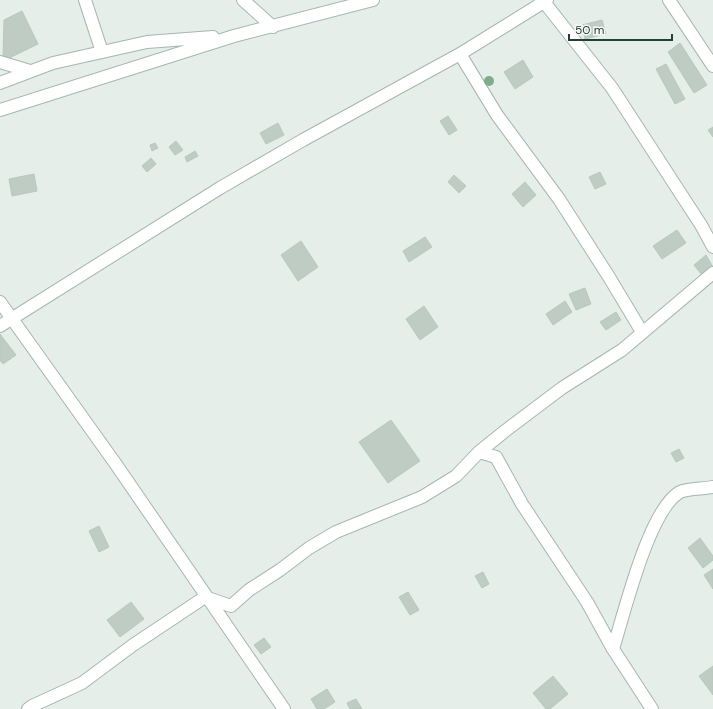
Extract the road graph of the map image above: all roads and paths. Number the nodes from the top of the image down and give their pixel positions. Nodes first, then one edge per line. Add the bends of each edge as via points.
1 (85, 0) edge
2 (243, 0) edge
3 (373, 0) edge
4 (669, 0) edge
5 (545, 1) edge
6 (273, 27) junction
7 (234, 36) junction
8 (102, 52) junction
9 (460, 54) junction
10 (0, 62) edge
11 (713, 66) edge
12 (30, 72) junction
13 (0, 83) edge
14 (0, 110) edge
15 (713, 247) edge
16 (713, 273) edge
17 (0, 302) edge
18 (11, 319) junction
19 (0, 326) edge
20 (642, 332) junction
21 (505, 431) junction
22 (478, 452) junction
23 (496, 457) junction
24 (713, 487) edge
25 (205, 597) junction
26 (613, 649) junction
27 (32, 708) edge
28 (284, 709) edge
29 (652, 709) edge

1 - 8 street
2 - 6 street
3 - 6 street
4 - 11 street
5 - 9 street
5 - 15 street via 612,88
6 - 7 street
7 - 8 street via 148,42
7 - 14 street
8 - 12 street via 54,63
9 - 18 street via 227,184
9 - 20 street via 497,115 559,199
10 - 12 street
12 - 13 street
16 - 20 street
17 - 18 street
18 - 19 street
18 - 25 street via 115,463
20 - 21 street via 622,350 562,388
21 - 22 street
21 - 23 street
22 - 23 street
22 - 25 street via 456,476 422,497 336,532 249,590 231,606
23 - 26 street via 522,504 587,602
24 - 26 street via 680,492 665,506 644,549
25 - 27 street via 132,645 82,683
25 - 28 street
26 - 29 street

